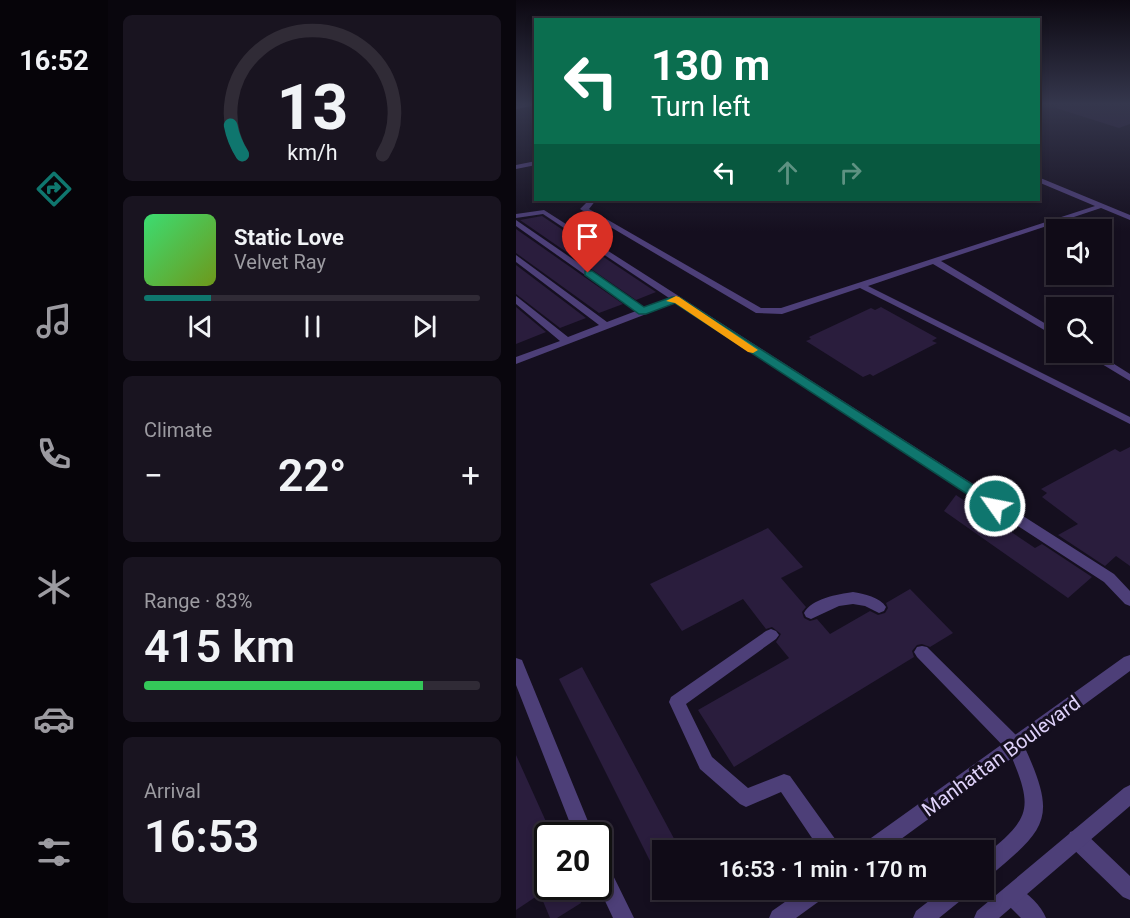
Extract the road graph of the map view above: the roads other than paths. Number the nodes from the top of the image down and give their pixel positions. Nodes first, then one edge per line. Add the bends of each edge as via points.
1 (534, 163) edge
2 (516, 167) edge
3 (1040, 180) edge
4 (592, 201) edge
5 (1101, 206) junction
6 (516, 216) edge
7 (1130, 218) edge
8 (516, 222) edge
9 (516, 258) edge
10 (936, 262) junction
11 (862, 286) junction
12 (516, 299) edge
13 (676, 299) junction
14 (643, 312) junction
15 (606, 326) junction
16 (1046, 328) edge
17 (566, 341) junction
18 (516, 361) edge
19 (1105, 363) edge
20 (1130, 378) edge
21 (1130, 421) edge
22 (1130, 600) edge
23 (879, 607) dead end
24 (811, 613) dead end
25 (771, 635) dead end
26 (922, 652) dead end
27 (1130, 662) edge
28 (516, 665) edge
29 (1015, 746) junction
30 (1130, 794) edge
31 (579, 822) edge
32 (824, 840) edge
33 (885, 840) edge
34 (1077, 840) junction
35 (994, 859) edge
36 (1130, 890) edge
37 (612, 894) edge
38 (1012, 895) junction
39 (804, 900) edge
40 (946, 900) edge
41 (624, 918) edge
42 (779, 918) edge
43 (923, 918) edge
44 (984, 918) edge
45 (1036, 918) edge

1 - 2 street
3 - 5 street
4 - 11 street via 584,209 759,311 782,311
5 - 7 street
5 - 10 street
6 - 13 street via 544,212
8 - 14 street
9 - 15 street
10 - 11 street
10 - 16 street
11 - 21 street
12 - 17 street
13 - 14 street
13 - 22 street via 1109,578
14 - 15 street
15 - 17 street
17 - 18 street
19 - 20 street
23 - 24 street via 869,600 839,597
25 - 32 street via 677,702 706,762 746,798 784,782
26 - 29 street
27 - 29 street, Manhattan Boulevard
28 - 31 street
29 - 33 street, Manhattan Boulevard
29 - 35 street via 1031,783 1036,812 1031,826
30 - 34 street
34 - 36 street
34 - 38 street
37 - 41 street
38 - 44 street
38 - 45 street
39 - 42 street
40 - 43 street

